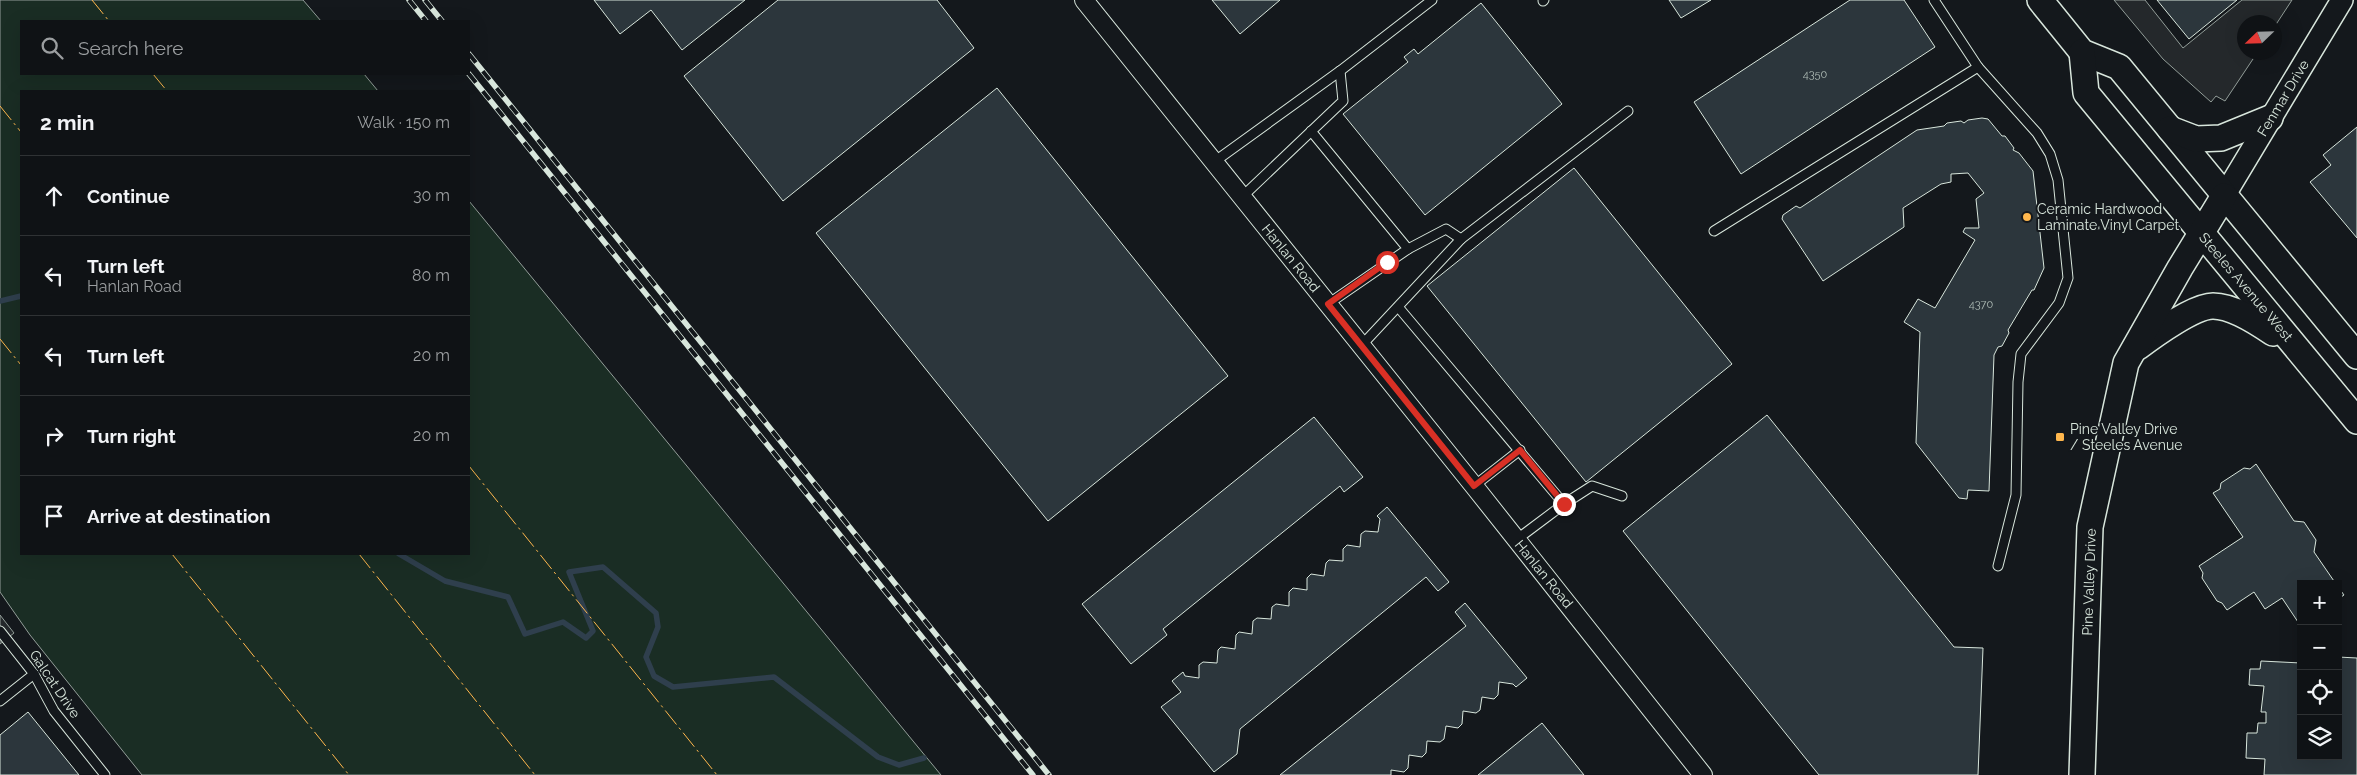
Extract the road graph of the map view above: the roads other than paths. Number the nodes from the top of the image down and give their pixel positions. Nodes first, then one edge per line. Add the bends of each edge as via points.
1 (1084, 0) edge
2 (1432, 0) edge
3 (1934, 0) edge
4 (2040, 0) edge
5 (2342, 0) edge
6 (2082, 52) junction
7 (1978, 67) junction
8 (1340, 72) junction
9 (1628, 111) dead end
10 (2270, 118) junction
11 (2170, 129) junction
12 (1310, 131) junction
13 (1214, 162) junction
14 (2224, 196) junction
15 (1242, 197) junction
16 (1714, 231) dead end
17 (2202, 233) junction
18 (1461, 239) junction
19 (1408, 249) junction
20 (1328, 304) junction
21 (1399, 308) junction
22 (1362, 346) junction
23 (2298, 350) junction
24 (2130, 354) junction
25 (2357, 356) edge
26 (2357, 421) edge
27 (1520, 450) junction
28 (1474, 486) junction
29 (1622, 496) dead end
30 (1564, 504) junction
31 (1516, 540) junction
32 (1998, 566) dead end
33 (0, 631) edge
34 (34, 674) junction
35 (0, 702) edge
36 (105, 775) edge
37 (1702, 775) edge
38 (2082, 775) edge

1 - 13 street, Hanlan Road
2 - 8 lane
3 - 7 lane
4 - 6 main road
5 - 10 street, Fenmar Drive
6 - 11 main road via 2119,68
6 - 17 main road, Steeles Avenue West via 2086,93
7 - 16 lane
7 - 32 lane via 2037,133 2050,154 2058,180 2068,278 2059,303 2021,354 2016,495
8 - 12 lane via 1343,101
8 - 13 lane
9 - 18 lane
10 - 11 main road via 2221,138 2196,139
10 - 14 street, Fenmar Drive
11 - 14 main road
12 - 15 lane
12 - 19 lane
13 - 15 street, Hanlan Road
14 - 17 main road, Pine Valley Drive
14 - 25 main road
15 - 20 street, Hanlan Road
17 - 23 main road, Steeles Avenue West
17 - 24 main road, Pine Valley Drive
18 - 19 lane via 1446,229
18 - 21 lane
19 - 20 lane
20 - 22 street, Hanlan Road
21 - 22 lane
21 - 27 lane
22 - 28 street, Hanlan Road
23 - 24 main road via 2246,315 2213,306 2188,315 2155,334
23 - 26 main road, Steeles Avenue West
24 - 38 main road, Pine Valley Drive via 2090,527
27 - 28 lane
27 - 30 lane
28 - 31 street, Hanlan Road
29 - 30 lane via 1592,486
30 - 31 lane
31 - 37 street, Hanlan Road
33 - 34 lane, Galcat Drive
34 - 35 lane
34 - 36 lane, Galcat Drive via 54,711

